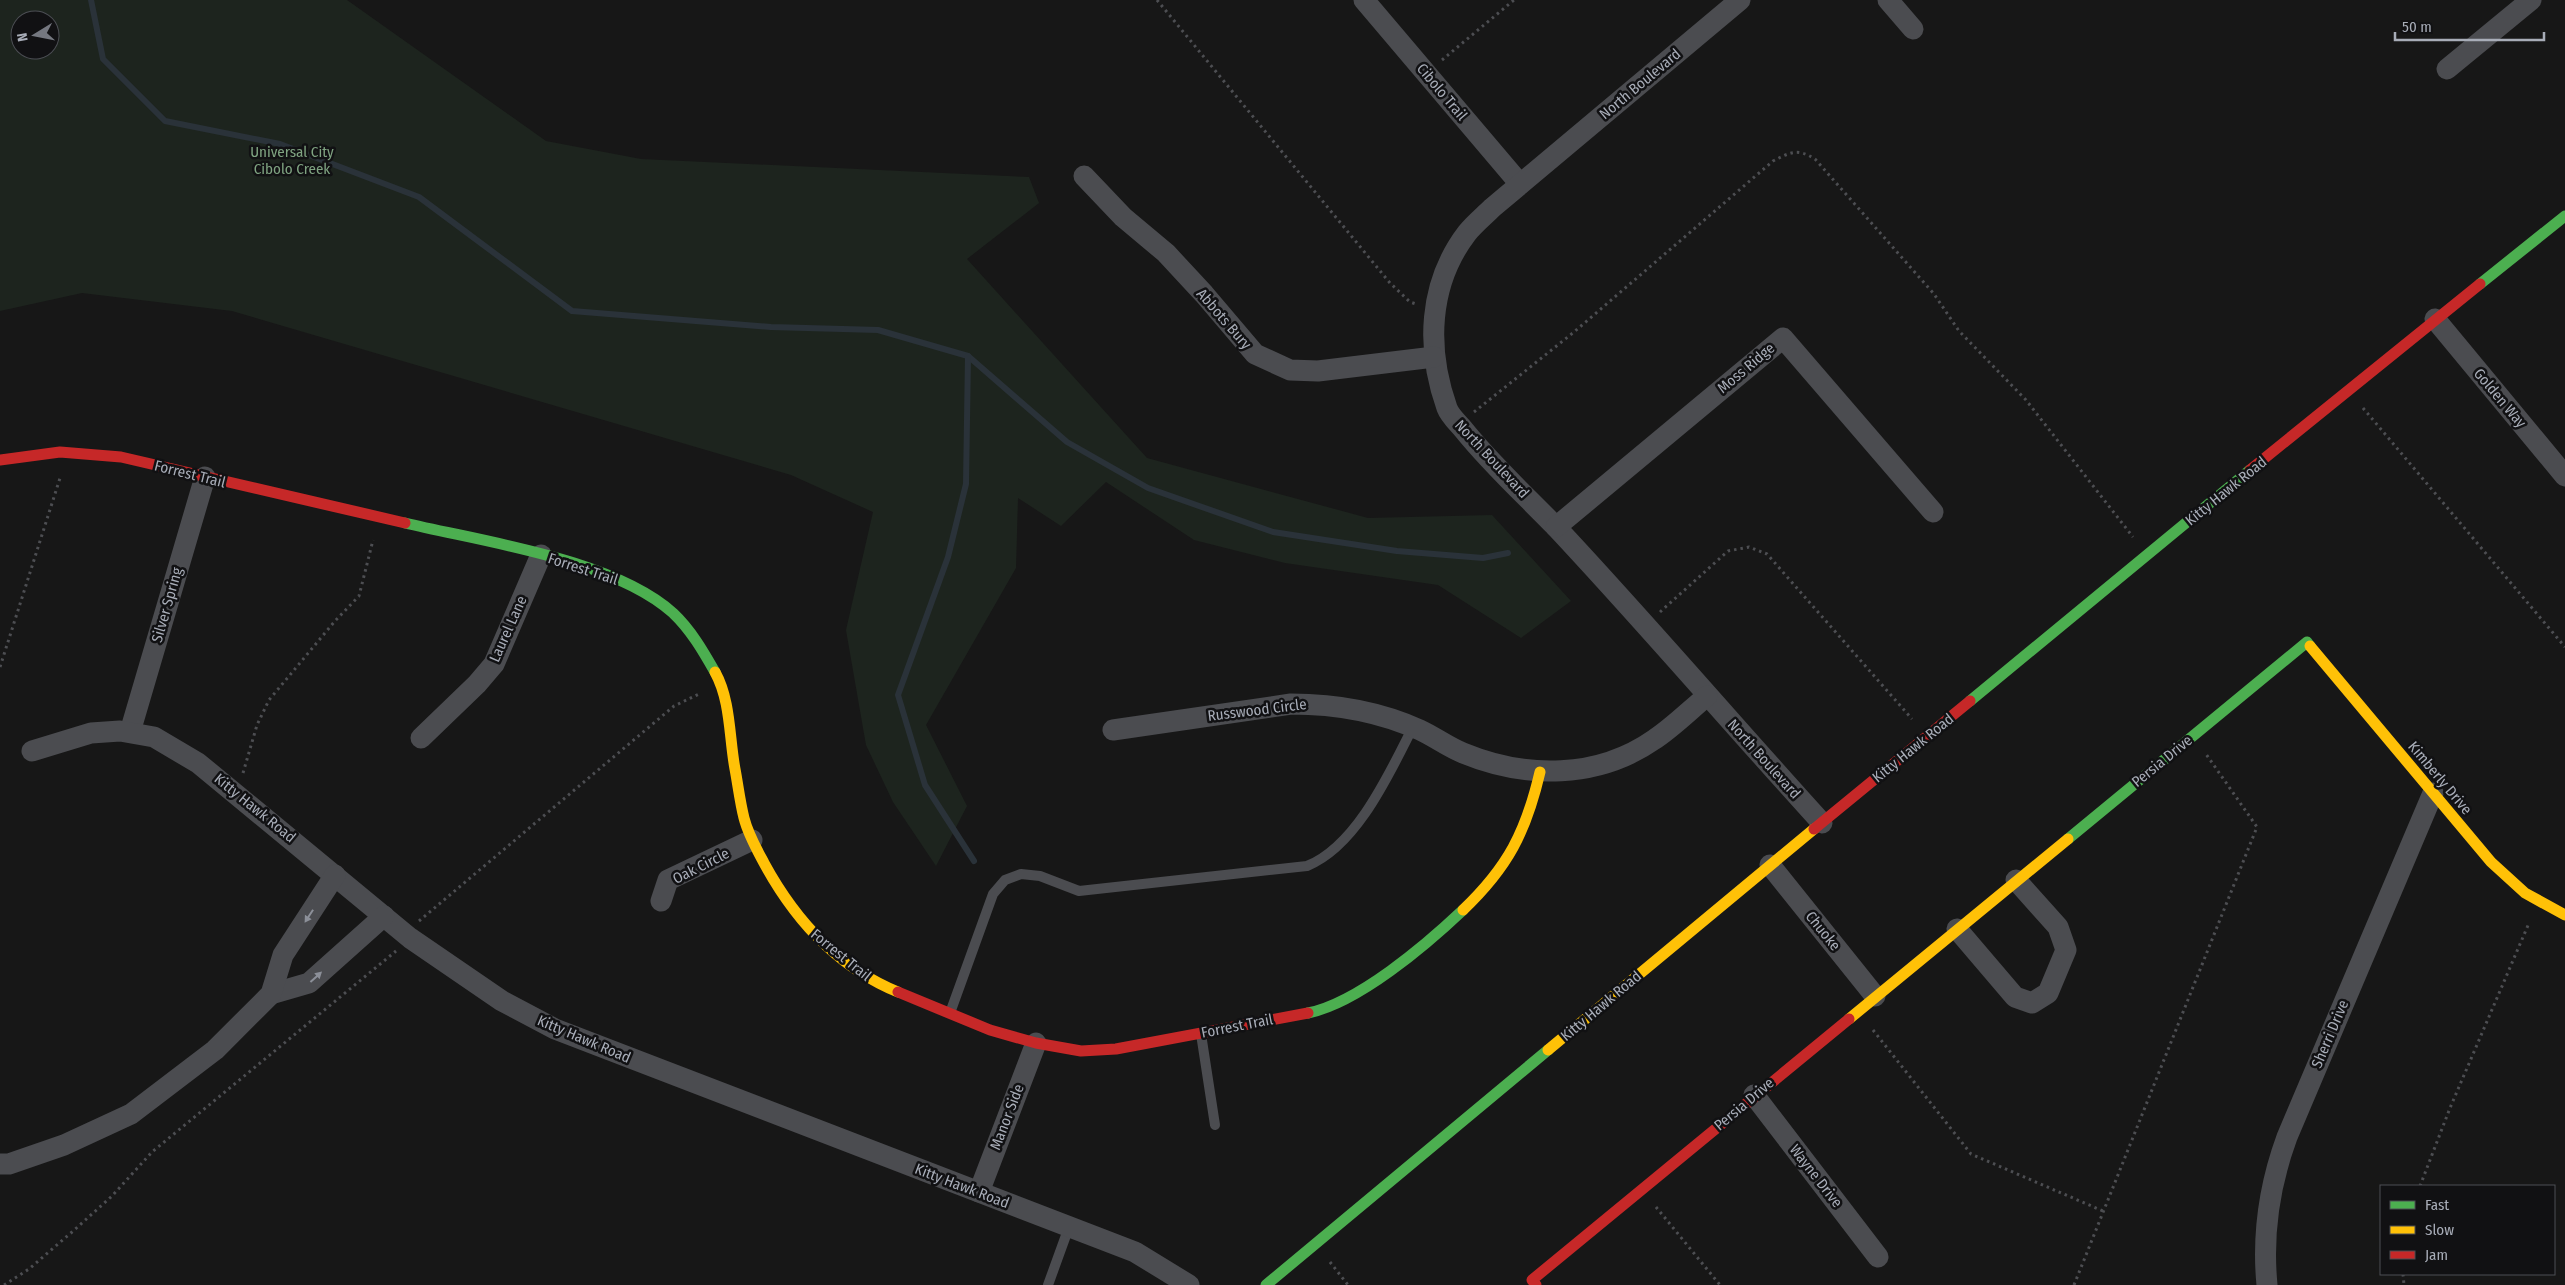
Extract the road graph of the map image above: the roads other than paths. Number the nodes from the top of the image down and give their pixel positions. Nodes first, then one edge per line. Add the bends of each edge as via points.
1 (1364, 0) edge
2 (1740, 0) edge
3 (1888, 0) edge
4 (2531, 0) edge
5 (1912, 29) dead end
6 (2447, 69) dead end
7 (1084, 176) dead end
8 (1520, 184) junction
9 (2565, 216) edge
10 (2435, 320) junction
11 (1434, 358) junction
12 (0, 460) edge
13 (2565, 476) edge
14 (204, 478) junction
15 (1933, 512) dead end
16 (1556, 527) junction
17 (541, 555) junction
18 (2307, 642) joint
19 (1707, 696) junction
20 (1413, 727) junction
21 (1113, 730) dead end
22 (130, 732) junction
23 (421, 738) dead end
24 (32, 751) dead end
25 (1540, 772) junction
26 (2433, 793) junction
27 (1822, 823) junction
28 (752, 840) junction
29 (1770, 865) junction
30 (335, 875) junction
31 (2016, 880) junction
32 (661, 901) dead end
33 (2565, 915) edge
34 (384, 916) junction
35 (1957, 929) junction
36 (271, 994) junction
37 (1875, 996) junction
38 (950, 1014) junction
39 (1201, 1033) junction
40 (1036, 1043) junction
41 (1754, 1095) junction
42 (1215, 1125) dead end
43 (0, 1164) edge
44 (979, 1192) junction
45 (1069, 1227) junction
46 (1878, 1257) dead end
47 (1534, 1283) edge
48 (1048, 1285) edge
49 (1189, 1285) edge
50 (1266, 1285) edge
51 (2267, 1285) edge

1 - 8 street, Cibolo Trail
2 - 8 street, North Boulevard
3 - 5 street
4 - 6 street
7 - 11 street, Abbots Bury via 1123,217 1166,253 1255,354 1290,370 1318,371
8 - 11 street, North Boulevard via 1467,233 1449,263 1437,296 1432,331
9 - 10 street, Kitty Hawk Road
10 - 13 street, Golden Way
10 - 27 street, Kitty Hawk Road
11 - 16 street, North Boulevard via 1448,410
12 - 14 street, Forrest Trail via 37,452 69,451 121,457
14 - 17 street, Forrest Trail
14 - 22 street, Silver Spring
15 - 16 street, Moss Ridge via 1783,338
16 - 19 street, North Boulevard
17 - 23 street, Laurel Lane via 494,664
17 - 28 street, Forrest Trail via 610,575 644,591 674,614 699,643 721,686 728,712 733,760 744,818
18 - 26 street, Kimberly Drive
18 - 31 street, Persia Drive
19 - 25 street via 1655,739 1622,758 1586,769
19 - 27 street, North Boulevard
20 - 21 street, Russwood Circle via 1371,712 1318,704 1291,704
20 - 25 street, Russwood Circle via 1462,753 1498,765
20 - 38 lane via 1369,809 1334,849 1320,861 1307,866 1078,891 1040,876 1021,874 1005,880 993,894
22 - 24 street, Kitty Hawk Road via 91,733
22 - 30 street, Kitty Hawk Road via 154,737 198,763
25 - 39 street, Forrest Trail via 1524,832 1503,868 1474,901 1369,986 1313,1012
26 - 33 street, Kimberly Drive via 2491,862 2519,889
26 - 51 street, Sherri Drive via 2277,1166 2265,1226
27 - 29 street, Kitty Hawk Road
28 - 32 street, Oak Circle via 668,880
28 - 38 street, Forrest Trail via 781,894 814,936 872,982
29 - 37 street, Chuoke
29 - 50 street, Kitty Hawk Road
30 - 34 street, Kitty Hawk Road
30 -> 36 street via 284,955
31 - 35 street, Persia Drive
31 - 35 street via 2058,928 2066,950 2048,993 2032,1004 2015,997
36 -> 34 street via 309,982
34 - 44 street, Kitty Hawk Road via 404,934 502,1001 555,1029
35 - 37 street, Persia Drive
36 - 43 street via 215,1050 131,1114 64,1145
37 - 41 street, Persia Drive
38 - 40 street, Forrest Trail
39 - 40 street, Forrest Trail via 1116,1049 1080,1051
39 - 42 lane
40 - 44 street, Manor Side
41 - 46 street, Wayne Drive
41 - 47 street, Persia Drive
44 - 45 street, Kitty Hawk Road
45 - 48 lane
45 - 49 street, Kitty Hawk Road via 1134,1252

